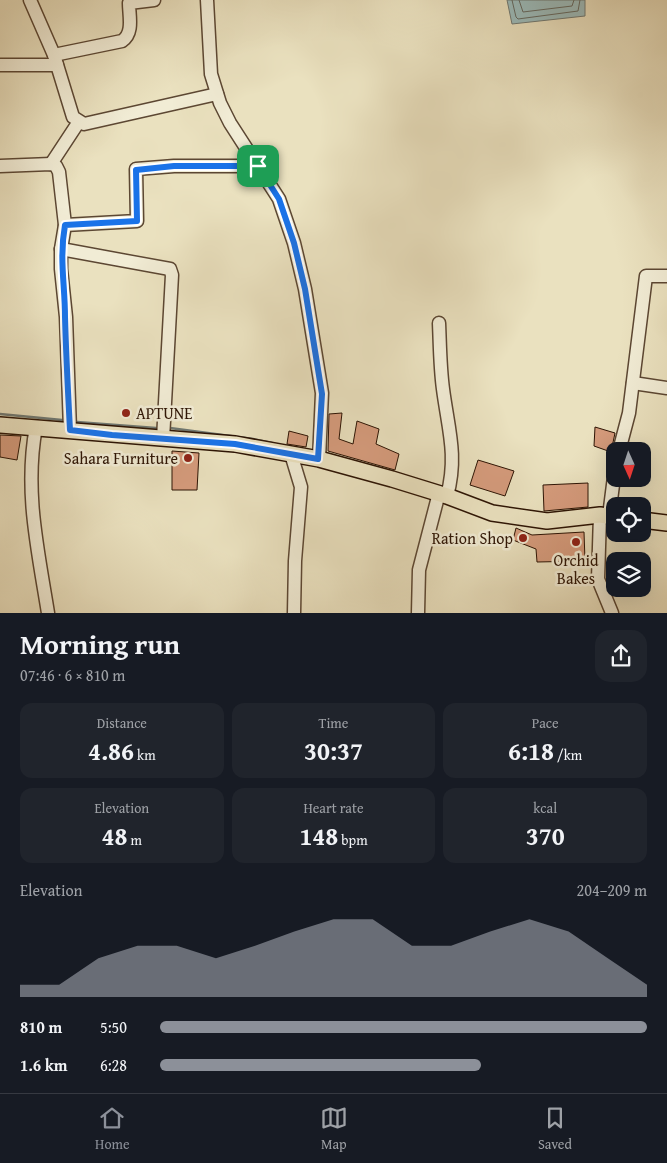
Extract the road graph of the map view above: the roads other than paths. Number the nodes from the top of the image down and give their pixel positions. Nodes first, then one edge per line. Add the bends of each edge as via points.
1 (30, 0) edge
2 (146, 0) edge
3 (207, 0) edge
4 (55, 60) junction
5 (0, 65) edge
6 (217, 94) junction
7 (78, 122) junction
8 (51, 164) junction
9 (0, 166) edge
10 (258, 166) junction
11 (65, 225) junction
12 (61, 249) junction
13 (667, 276) edge
14 (439, 323) dead end
15 (633, 382) junction
16 (667, 388) edge
17 (0, 425) edge
18 (36, 427) junction
19 (70, 430) junction
20 (162, 439) junction
21 (621, 442) edge
22 (291, 454) junction
23 (318, 459) junction
24 (443, 494) junction
25 (606, 516) edge
26 (651, 521) edge
27 (667, 523) edge
28 (606, 529) edge
29 (48, 613) edge
30 (294, 613) edge
31 (418, 613) edge
32 (612, 613) edge

1 - 4 street
2 - 4 street via 129,3 130,32 122,41
3 - 6 street via 211,74
4 - 5 street
4 - 7 street via 73,117
6 - 7 street via 84,124
6 - 10 street via 230,123
7 - 8 street
8 - 9 street
8 - 11 street via 59,172
10 - 11 street via 174,166 136,170 137,221
10 - 23 street via 279,199 305,289 322,394
11 - 12 street
12 - 19 street
12 - 20 street via 170,269
13 - 15 street via 646,276
14 - 24 street via 443,386 454,456 453,475
15 - 16 street
15 - 21 street
17 - 18 main road
18 - 19 main road
18 - 29 street via 30,482 31,513
19 - 20 main road
20 - 22 main road via 235,444
22 - 23 main road
22 - 30 street via 301,487
23 - 24 main road
24 - 25 main road via 492,513 547,521
24 - 31 street via 419,570
26 - 27 main road
28 - 32 street via 598,579

